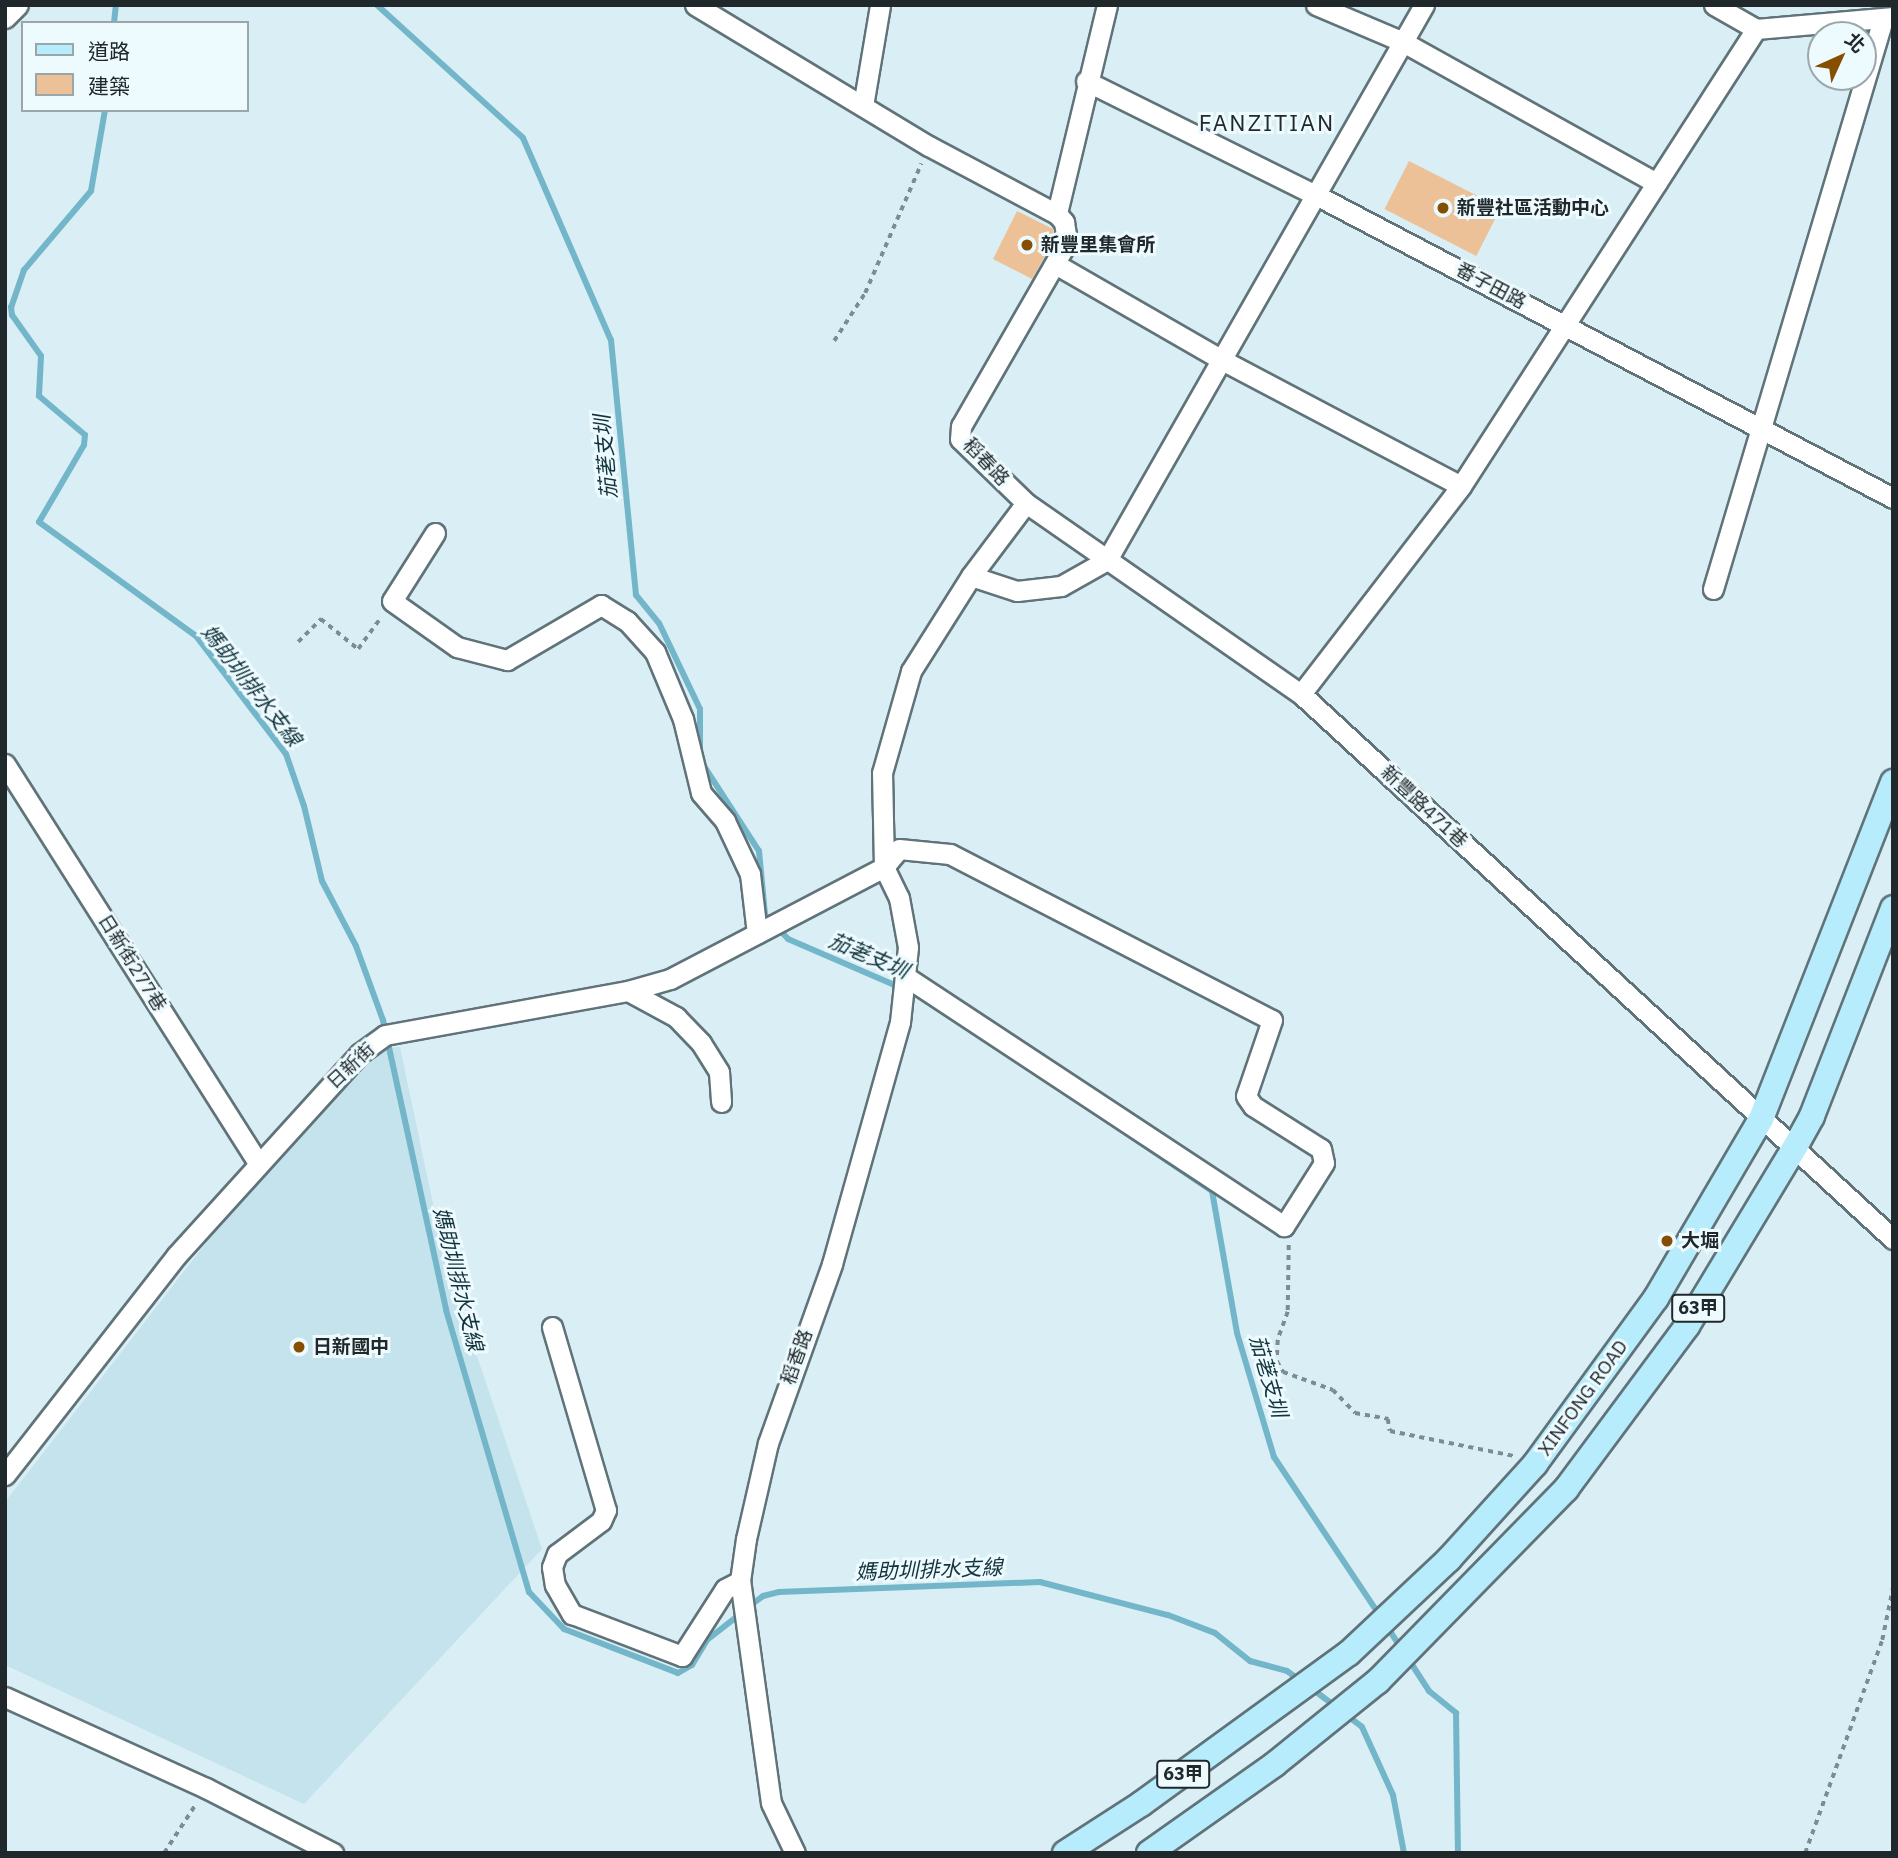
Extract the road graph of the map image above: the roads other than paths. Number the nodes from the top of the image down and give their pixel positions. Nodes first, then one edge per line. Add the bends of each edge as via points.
1 (18, 5) edge
2 (695, 5) edge
3 (880, 5) edge
4 (1107, 5) edge
5 (1316, 5) edge
6 (1424, 5) edge
7 (1714, 5) edge
8 (5, 18) edge
9 (1888, 18) edge
10 (1756, 29) junction
11 (1403, 42) junction
12 (1086, 81) junction
13 (863, 106) junction
14 (1656, 183) junction
15 (1314, 194) junction
16 (1057, 214) junction
17 (1057, 265) junction
18 (1564, 324) junction
19 (1222, 360) junction
20 (1760, 426) junction
21 (1461, 486) junction
22 (1893, 498) edge
23 (1026, 503) junction
24 (435, 533) dead end
25 (1107, 560) junction
26 (971, 576) junction
27 (1713, 589) dead end
28 (1301, 694) junction
29 (5, 764) edge
30 (1893, 782) edge
31 (884, 867) junction
32 (1893, 908) edge
33 (757, 934) junction
34 (905, 976) junction
35 (628, 991) junction
36 (721, 1102) dead end
37 (1761, 1119) junction
38 (1795, 1147) junction
39 (258, 1163) junction
40 (1893, 1239) edge
41 (551, 1327) dead end
42 (5, 1475) edge
43 (740, 1581) junction
44 (5, 1697) edge
45 (333, 1853) edge
46 (795, 1853) edge
47 (1065, 1853) edge
48 (1149, 1853) edge

1 - 8 street
2 - 13 street
3 - 13 street
4 - 12 street, 稻春路
5 - 11 street
6 - 11 street
7 - 10 street
9 - 10 street
9 - 20 street
10 - 14 street
11 - 14 street
11 - 15 street
12 - 15 street, 番子田路
12 - 16 street, 稻春路
13 - 16 street
14 - 18 street
15 - 18 street, 番子田路
15 - 19 street
16 - 17 street, 稻春路 via 1064,222 1067,242
17 - 19 street
17 - 23 street, 稻春路 via 961,426 960,439
18 - 20 street, 番子田路
18 - 21 street
19 - 21 street
19 - 25 street
20 - 22 street, 番子田路
20 - 27 street
21 - 28 street
23 - 25 street, 新豐路471巷
23 - 26 street
24 - 33 street via 392,601 457,647 507,660 601,605 627,621 666,672 701,793 725,821 750,874
25 - 26 street via 1061,586 1028,590 1017,591
25 - 28 street, 新豐路471巷
26 - 31 street via 911,671 882,773
28 - 37 street, 新豐路471巷
29 - 39 street, 日新街277巷
30 - 37 main road, XINFONG ROAD / 63甲
31 - 33 street, 日新街
31 - 34 street, 稻香路 via 899,898 908,947
31 - 34 street, 日新街 via 899,849 950,854 1272,1020 1246,1096 1253,1106 1321,1149 1324,1163 1284,1226
32 - 38 main road, XINFONG ROAD / 63甲 via 1812,1116
33 - 35 street, 日新街 via 682,973
34 - 43 street, 稻香路 via 900,1022 857,1180 768,1443
35 - 36 street via 677,1017 701,1043 719,1072
35 - 39 street, 日新街 via 384,1035 359,1054
37 - 38 street, 新豐路471巷
37 - 47 main road, XINFONG ROAD / 63甲 via 1656,1298 1535,1464 1449,1559 1306,1685
38 - 40 street, 新豐路471巷
38 - 48 main road, XINFONG ROAD / 63甲 via 1687,1326 1566,1489 1405,1654 1341,1711
39 - 42 street, 日新街 via 176,1256
41 - 43 street via 606,1510 601,1521 557,1554 552,1567 555,1585 572,1614 682,1656 725,1590
43 - 46 street, 稻香路 via 771,1802
44 - 45 street via 206,1787

